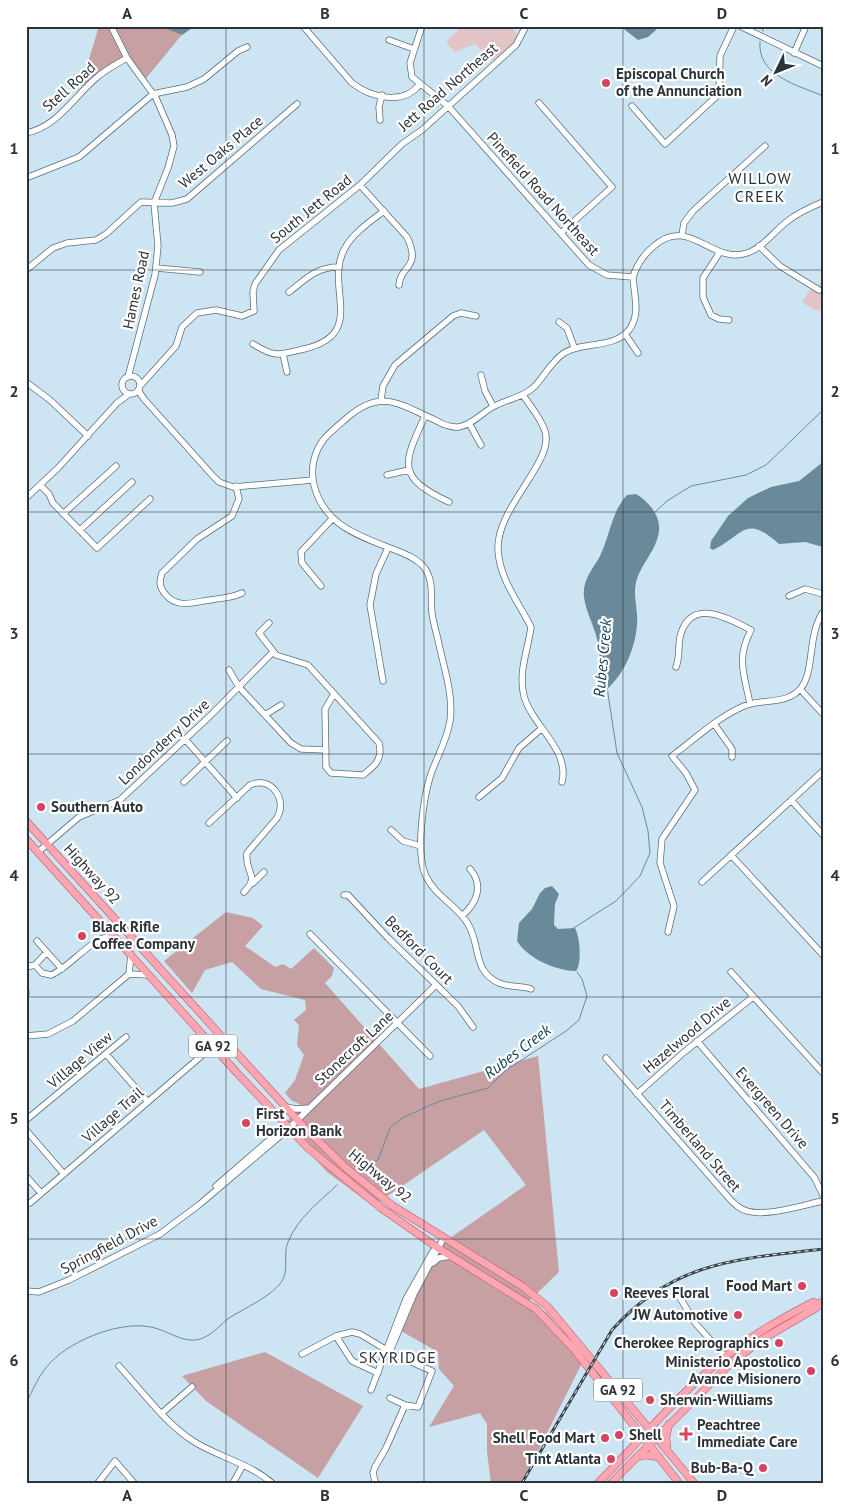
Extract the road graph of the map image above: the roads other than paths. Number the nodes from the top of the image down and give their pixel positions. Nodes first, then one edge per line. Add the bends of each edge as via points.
1 (111, 26) edge
2 (303, 26) edge
3 (422, 26) edge
4 (526, 26) edge
5 (734, 26) edge
6 (740, 26) edge
7 (806, 26) edge
8 (389, 40) dead end
9 (247, 47) dead end
10 (414, 49) junction
11 (794, 53) junction
12 (128, 58) junction
13 (823, 66) edge
14 (419, 85) junction
15 (153, 94) junction
16 (382, 95) junction
17 (539, 103) dead end
18 (297, 104) dead end
19 (448, 106) junction
20 (632, 106) dead end
21 (380, 120) dead end
22 (26, 133) edge
23 (765, 146) dead end
24 (382, 163) joint
25 (26, 178) edge
26 (360, 185) junction
27 (155, 201) junction
28 (823, 202) edge
29 (384, 210) junction
30 (561, 233) junction
31 (682, 235) junction
32 (759, 246) junction
33 (720, 252) junction
34 (339, 267) junction
35 (156, 268) junction
36 (26, 270) edge
37 (200, 272) dead end
38 (633, 277) junction
39 (399, 285) dead end
40 (819, 290) dead end
41 (289, 292) dead end
42 (474, 316) dead end
43 (729, 320) dead end
44 (559, 322) dead end
45 (625, 334) junction
46 (253, 344) dead end
47 (574, 348) junction
48 (638, 353) dead end
49 (283, 354) junction
50 (287, 372) dead end
51 (481, 375) dead end
52 (26, 382) edge
53 (134, 385) junction
54 (123, 389) junction
55 (523, 395) junction
56 (381, 400) junction
57 (117, 403) junction
58 (493, 406) junction
59 (425, 416) junction
60 (469, 423) junction
61 (88, 436) junction
62 (481, 445) dead end
63 (116, 466) dead end
64 (409, 470) junction
65 (387, 475) dead end
66 (313, 480) junction
67 (132, 482) dead end
68 (40, 485) junction
69 (236, 486) junction
70 (26, 498) edge
71 (150, 499) dead end
72 (449, 502) dead end
73 (64, 514) junction
74 (332, 519) junction
75 (80, 530) junction
76 (388, 548) junction
77 (321, 586) dead end
78 (242, 593) dead end
79 (823, 594) edge
80 (789, 596) dead end
81 (823, 612) edge
82 (269, 623) dead end
83 (273, 652) junction
84 (676, 667) dead end
85 (229, 670) dead end
86 (383, 681) dead end
87 (239, 687) junction
88 (800, 689) junction
89 (334, 694) junction
90 (750, 704) junction
91 (281, 705) dead end
92 (823, 714) edge
93 (265, 716) junction
94 (715, 725) junction
95 (542, 728) junction
96 (185, 739) junction
97 (227, 741) dead end
98 (326, 750) junction
99 (732, 757) dead end
100 (204, 763) junction
101 (823, 771) edge
102 (184, 782) dead end
103 (562, 782) dead end
104 (479, 797) dead end
105 (236, 798) junction
106 (791, 800) junction
107 (26, 821) edge
108 (209, 823) dead end
109 (391, 830) dead end
110 (823, 835) edge
111 (26, 839) edge
112 (48, 845) junction
113 (421, 846) junction
114 (38, 852) junction
115 (731, 856) junction
116 (470, 870) dead end
117 (264, 872) dead end
118 (702, 882) dead end
119 (252, 884) junction
120 (244, 892) dead end
121 (344, 895) dead end
122 (462, 916) junction
123 (98, 918) junction
124 (668, 932) dead end
125 (310, 934) dead end
126 (100, 938) junction
127 (116, 938) junction
128 (38, 941) dead end
129 (47, 952) junction
130 (131, 954) junction
131 (823, 955) edge
132 (29, 968) edge
133 (62, 969) junction
134 (731, 972) dead end
135 (129, 974) junction
136 (149, 975) junction
137 (436, 984) junction
138 (531, 989) dead end
139 (753, 997) junction
140 (398, 1024) junction
141 (473, 1027) dead end
142 (26, 1036) edge
143 (126, 1037) dead end
144 (697, 1041) junction
145 (213, 1046) junction
146 (106, 1054) junction
147 (430, 1056) dead end
148 (606, 1058) dead end
149 (823, 1073) edge
150 (637, 1094) junction
151 (148, 1102) junction
152 (285, 1107) junction
153 (309, 1108) junction
154 (297, 1119) junction
155 (26, 1120) edge
156 (288, 1127) junction
157 (26, 1130) edge
158 (298, 1138) junction
159 (276, 1139) junction
160 (64, 1174) junction
161 (26, 1176) edge
162 (41, 1193) junction
163 (823, 1195) edge
164 (823, 1201) edge
165 (30, 1203) dead end
166 (197, 1204) junction
167 (443, 1239) junction
168 (438, 1248) junction
169 (451, 1256) junction
170 (432, 1264) junction
171 (27, 1293) edge
172 (677, 1293) dead end
173 (821, 1305) edge
174 (572, 1335) junction
175 (336, 1336) junction
176 (567, 1341) junction
177 (387, 1351) junction
178 (302, 1354) dead end
179 (725, 1357) junction
180 (731, 1363) junction
181 (120, 1366) dead end
182 (378, 1373) junction
183 (192, 1387) dead end
184 (371, 1390) dead end
185 (390, 1398) dead end
186 (405, 1406) junction
187 (162, 1413) junction
188 (641, 1417) junction
189 (662, 1417) junction
190 (632, 1423) junction
191 (669, 1423) junction
192 (651, 1429) junction
193 (656, 1436) junction
194 (643, 1437) junction
195 (649, 1444) junction
196 (635, 1445) junction
197 (668, 1450) junction
198 (636, 1457) junction
199 (659, 1457) junction
200 (243, 1465) junction
201 (375, 1481) dead end
202 (98, 1483) edge
203 (134, 1483) edge
204 (234, 1483) edge
205 (272, 1483) edge
206 (598, 1483) edge
207 (611, 1483) edge
208 (680, 1483) edge
209 (694, 1483) edge

1 - 12 street, Hames Road
2 - 16 street via 352,83
3 - 10 street
4 - 19 street, Jett Road Northeast via 516,45
5 - 20 street via 720,56 719,94 665,144
6 - 11 street
7 - 11 street
8 - 10 street
9 - 15 street via 204,79 187,87
10 - 14 street via 409,70
11 - 13 street
12 - 15 street, Hames Road
12 - 22 street, Stell Road via 96,77 64,112
14 - 16 street via 402,98
14 - 19 street, Pinefield Road Northeast
15 - 25 street via 79,157
15 - 27 street, Hames Road via 174,146
16 - 21 street via 378,113
17 - 30 street via 612,187
18 - 27 street, West Oaks Place via 187,200 172,203
19 - 24 street, Jett Road Northeast
19 - 30 street, Pinefield Road Northeast
23 - 31 street via 693,211 684,223
24 - 26 street, South Jett Road
26 - 29 street
26 - 53 street, South Jett Road via 273,256 255,284 254,311 242,316 216,310 197,313 182,327 173,350 147,377
27 - 35 street, Hames Road
27 - 36 street via 142,202 96,240 53,248
28 - 32 street via 794,216
29 - 34 street via 345,247
29 - 39 street via 412,247 411,263
30 - 38 street, Pinefield Road Northeast via 598,271 612,276
31 - 33 street
31 - 38 street via 656,244 639,261
32 - 33 street via 739,255
32 - 40 street via 780,266
33 - 43 street via 704,278 702,297 711,315 719,320
34 - 41 street via 314,272
34 - 49 street via 342,313 333,334 326,342 314,347
35 - 37 street
35 - 53 street, Hames Road via 132,368
38 - 45 street via 636,317
42 - 56 street via 461,313 453,316 395,365 383,386
44 - 47 street via 567,328
45 - 47 street via 613,341
45 - 48 street
46 - 49 street via 270,354
47 - 55 street via 555,360
49 - 50 street
51 - 58 street
52 - 61 street
53 - 54 street
53 - 54 street via 122,384
53 - 57 street
53 - 69 street via 213,476 225,485
54 - 57 street
55 - 58 street
55 - 95 street via 545,432 545,446 507,513 498,549 501,574 531,627 522,666 522,686 531,714
56 - 59 street via 400,403
56 - 66 street via 359,408 326,436 314,459
57 - 61 street
58 - 60 street
59 - 60 street via 448,426
59 - 64 street via 408,456
60 - 62 street
61 - 68 street
63 - 73 street
64 - 65 street
64 - 72 street via 421,488
66 - 69 street
66 - 74 street via 321,505
67 - 75 street
68 - 70 street
68 - 73 street
69 - 78 street via 239,499 232,516 197,539 162,573 159,581 163,592 180,604
71 - 75 street via 97,548
73 - 75 street
74 - 76 street
74 - 77 street via 306,543 301,552 302,563
76 - 86 street via 376,574 370,605
76 - 113 street via 412,557 428,572 432,586 432,613 450,701 448,728 429,778
79 - 80 street via 805,589
81 - 88 street via 813,633 807,674
82 - 83 street via 259,634
83 - 87 street, Londonderry Drive
83 - 89 street via 305,662
84 - 90 street via 681,635 687,623 703,613 723,615 751,630 741,657
85 - 87 street
87 - 93 street
87 - 96 street, Londonderry Drive
88 - 90 street via 783,700
88 - 92 street
89 - 98 street via 325,709
89 - 98 street via 379,743 380,756 363,775 348,776 328,771
90 - 94 street
91 - 93 street
93 - 98 street via 297,747
94 - 99 street via 732,749
94 - 124 street via 672,756 695,790 662,840 660,863 674,906
95 - 103 street via 560,758
95 - 104 street via 519,748 502,778
96 - 100 street
96 - 112 street, Londonderry Drive via 120,800 79,817
97 - 100 street
100 - 102 street
100 - 105 street
101 - 106 street
105 - 108 street
105 - 119 street via 250,785 264,782 272,786 281,799 277,818 247,854
106 - 110 street
106 - 115 street
107 - 112 main road, Highway 92 / GA 92
109 - 113 street via 402,841
111 - 114 main road, Highway 92 / GA 92
112 - 114 street, Londonderry Drive
112 - 152 main road, Highway 92 / GA 92
113 - 122 street via 422,864 429,882
114 - 123 main road, Highway 92 / GA 92
115 - 118 street
115 - 131 street
116 - 122 street via 477,880 477,896
117 - 119 street
119 - 120 street
121 - 137 street, Bedford Court via 348,895
122 - 138 street via 472,933 477,959 486,974 504,986
123 - 126 street via 102,932
123 - 127 main road, Highway 92 / GA 92
125 - 140 street
126 - 127 street
126 - 133 street
127 - 130 main road, Highway 92 / GA 92
128 - 129 street
129 - 132 street
129 - 133 street
130 - 135 street
130 - 136 main road, Highway 92 / GA 92
132 - 133 street via 47,975
134 - 139 street
135 - 136 street
135 - 142 street via 73,1021 48,1034
136 - 145 main road, Highway 92 / GA 92
137 - 140 street, Stonecroft Lane
137 - 141 street, Bedford Court
139 - 144 street, Hazelwood Drive
139 - 149 street
140 - 147 street
140 - 153 street, Stonecroft Lane
143 - 146 street, Village View
144 - 150 street, Hazelwood Drive
144 - 163 street, Evergreen Drive via 814,1177
145 - 151 street, Village Trail
145 - 156 main road, Highway 92 / GA 92
146 - 151 street
146 - 155 street, Village View
148 - 150 street, Timberland Street
150 - 164 street, Timberland Street via 741,1209 768,1211
151 - 160 street, Village Trail
152 - 153 street
152 - 154 main road, Highway 92 / GA 92
153 - 154 street, Stonecroft Lane
154 - 156 street, Stonecroft Lane
154 - 167 main road, Highway 92 / GA 92 via 364,1184
156 - 158 main road, Highway 92 / GA 92
156 - 159 street, Springfield Drive
156 - 166 street, Springfield Drive
157 - 160 street
158 - 159 street
158 - 168 main road, Highway 92 / GA 92 via 346,1182
159 - 166 street, Springfield Drive
160 - 162 street, Village Trail
161 - 162 street
162 - 165 street, Village Trail
166 - 171 street, Springfield Drive via 150,1240 52,1288
167 - 168 street
167 - 174 main road, Highway 92 / GA 92 via 522,1286 548,1307
168 - 169 main road, Highway 92 / GA 92
168 - 170 street
168 - 177 street via 433,1251 406,1300
169 - 170 street via 439,1258
169 - 176 main road, Highway 92 / GA 92 via 525,1300
170 - 177 street via 414,1294 391,1349
172 - 179 street via 696,1324
173 - 179 main road via 813,1302 774,1323
173 - 180 main road via 761,1340
174 - 176 main road
174 - 188 main road, Highway 92 / GA 92
175 - 177 street via 346,1332 360,1334
175 - 178 street
175 - 182 street via 352,1361
176 - 190 main road, Highway 92 / GA 92
177 - 182 street
177 - 186 street via 432,1371 418,1407
179 - 180 street
179 - 189 main road
180 - 191 main road
181 - 187 street
182 - 184 street
183 - 187 street
185 - 186 street
186 - 201 street via 375,1467
187 - 200 street via 195,1442
188 - 189 main road
188 - 192 main road, Highway 92 / GA 92
189 - 192 main road
190 - 194 main road, Highway 92 / GA 92
190 - 196 main road
191 - 193 main road
191 - 197 main road
192 - 193 main road, Highway 92 / GA 92
192 - 194 main road
193 - 195 main road
193 - 197 main road, Highway 92 / GA 92
194 - 195 main road, Highway 92 / GA 92
194 - 196 main road
195 - 198 main road
195 - 199 main road, Highway 92 / GA 92
196 - 206 main road
197 - 209 main road, Highway 92 / GA 92
198 - 199 main road
198 - 207 main road
199 - 208 main road, Highway 92 / GA 92
200 - 204 street
200 - 205 street
202 - 203 street via 115,1461

